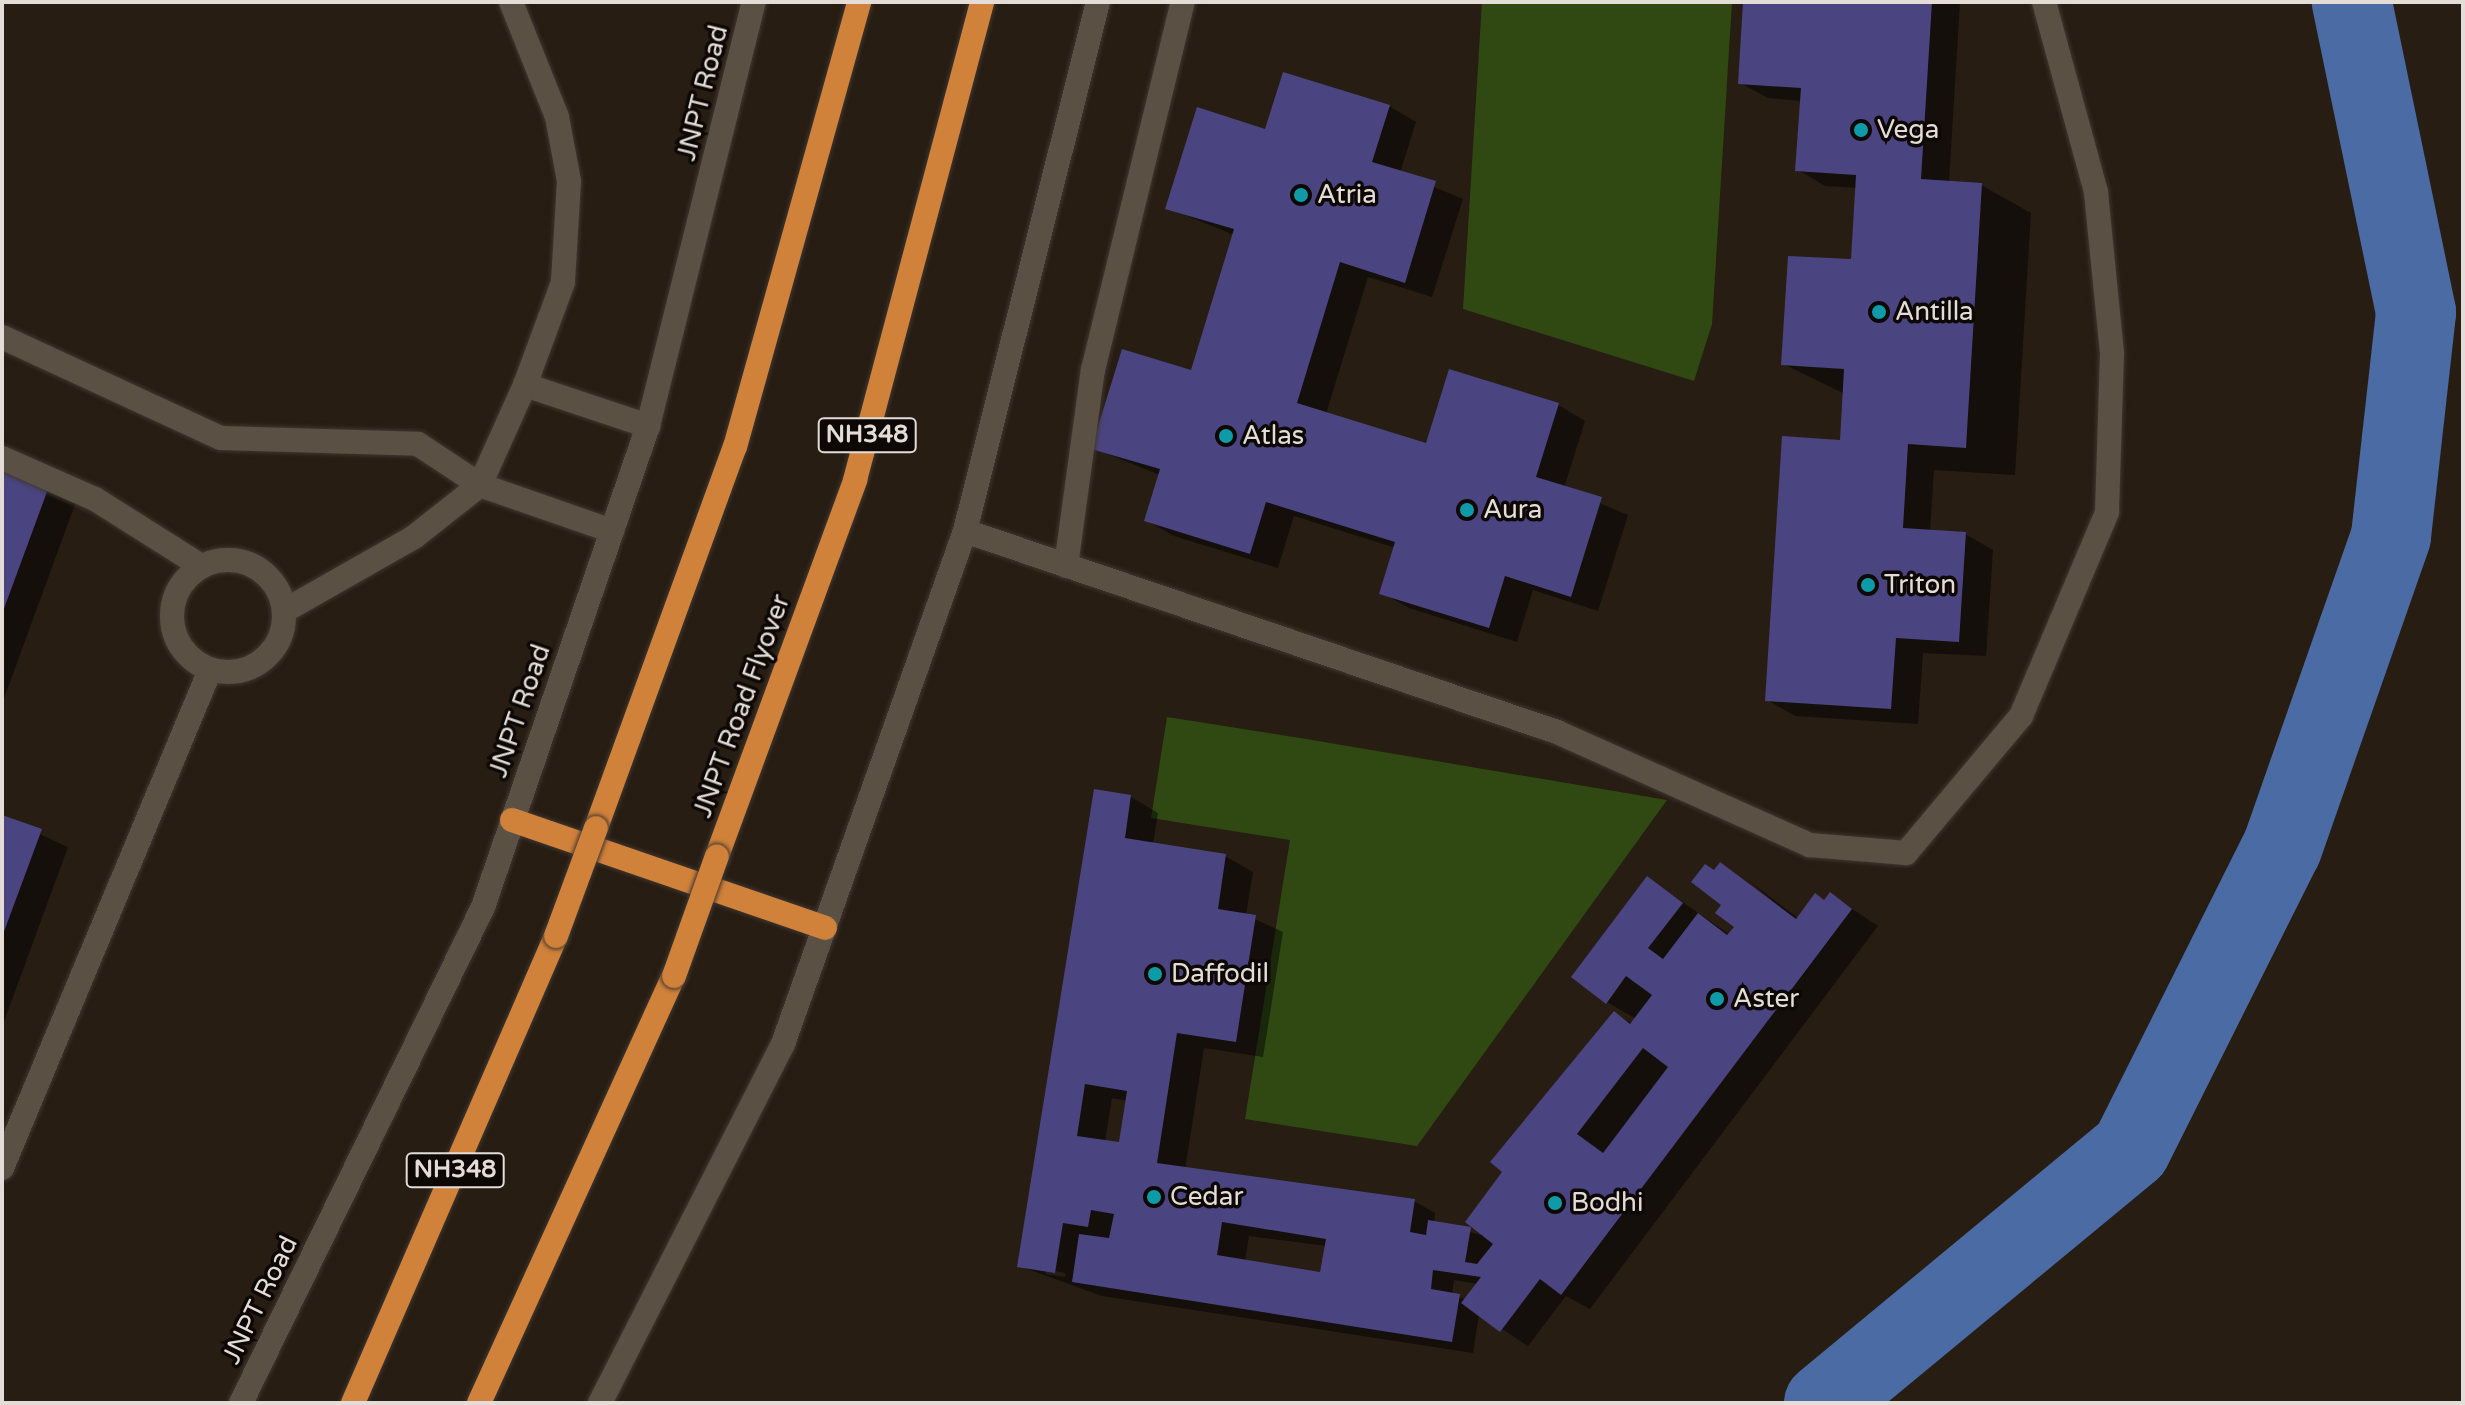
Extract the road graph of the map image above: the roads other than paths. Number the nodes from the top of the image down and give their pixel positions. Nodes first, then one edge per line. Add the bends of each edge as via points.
1 (511, 2) edge
2 (754, 2) edge
3 (859, 2) edge
4 (982, 2) edge
5 (1098, 2) edge
6 (1183, 2) edge
7 (2044, 2) edge
8 (2, 337) edge
9 (525, 385) junction
10 (648, 426) junction
11 (2, 458) edge
12 (480, 485) junction
13 (612, 531) junction
14 (965, 531) junction
15 (201, 566) junction
16 (1066, 566) junction
17 (284, 611) junction
18 (210, 670) junction
19 (512, 820) junction
20 (825, 928) junction
21 (2, 1168) edge
22 (241, 1403) edge
23 (353, 1403) edge
24 (479, 1403) edge
25 (600, 1403) edge

1 - 9 street via 557,117 569,181 563,282
2 - 10 street, JNPT Road
3 - 23 highway, NH348, bridge via 735,447 556,936
4 - 24 highway, JNPT Road Flyover / NH348, bridge via 855,480 674,976
5 - 14 street
6 - 16 street via 1093,370
7 - 16 street via 2096,192 2112,353 2107,512 2021,716 1906,853 1810,845 1557,732
8 - 12 street via 221,438 418,444
9 - 10 street
9 - 12 street
10 - 13 street, JNPT Road
11 - 15 street via 95,499
12 - 13 street
12 - 17 street via 414,537
13 - 19 street, JNPT Road
14 - 16 street
14 - 20 street
15 - 17 street via 218,560 255,566 280,593
15 - 18 street via 186,578 171,612 181,647
17 - 18 street via 275,646 263,661 228,673
18 - 21 street
19 - 20 highway
19 - 22 street, JNPT Road via 483,907
20 - 25 street via 783,1044

